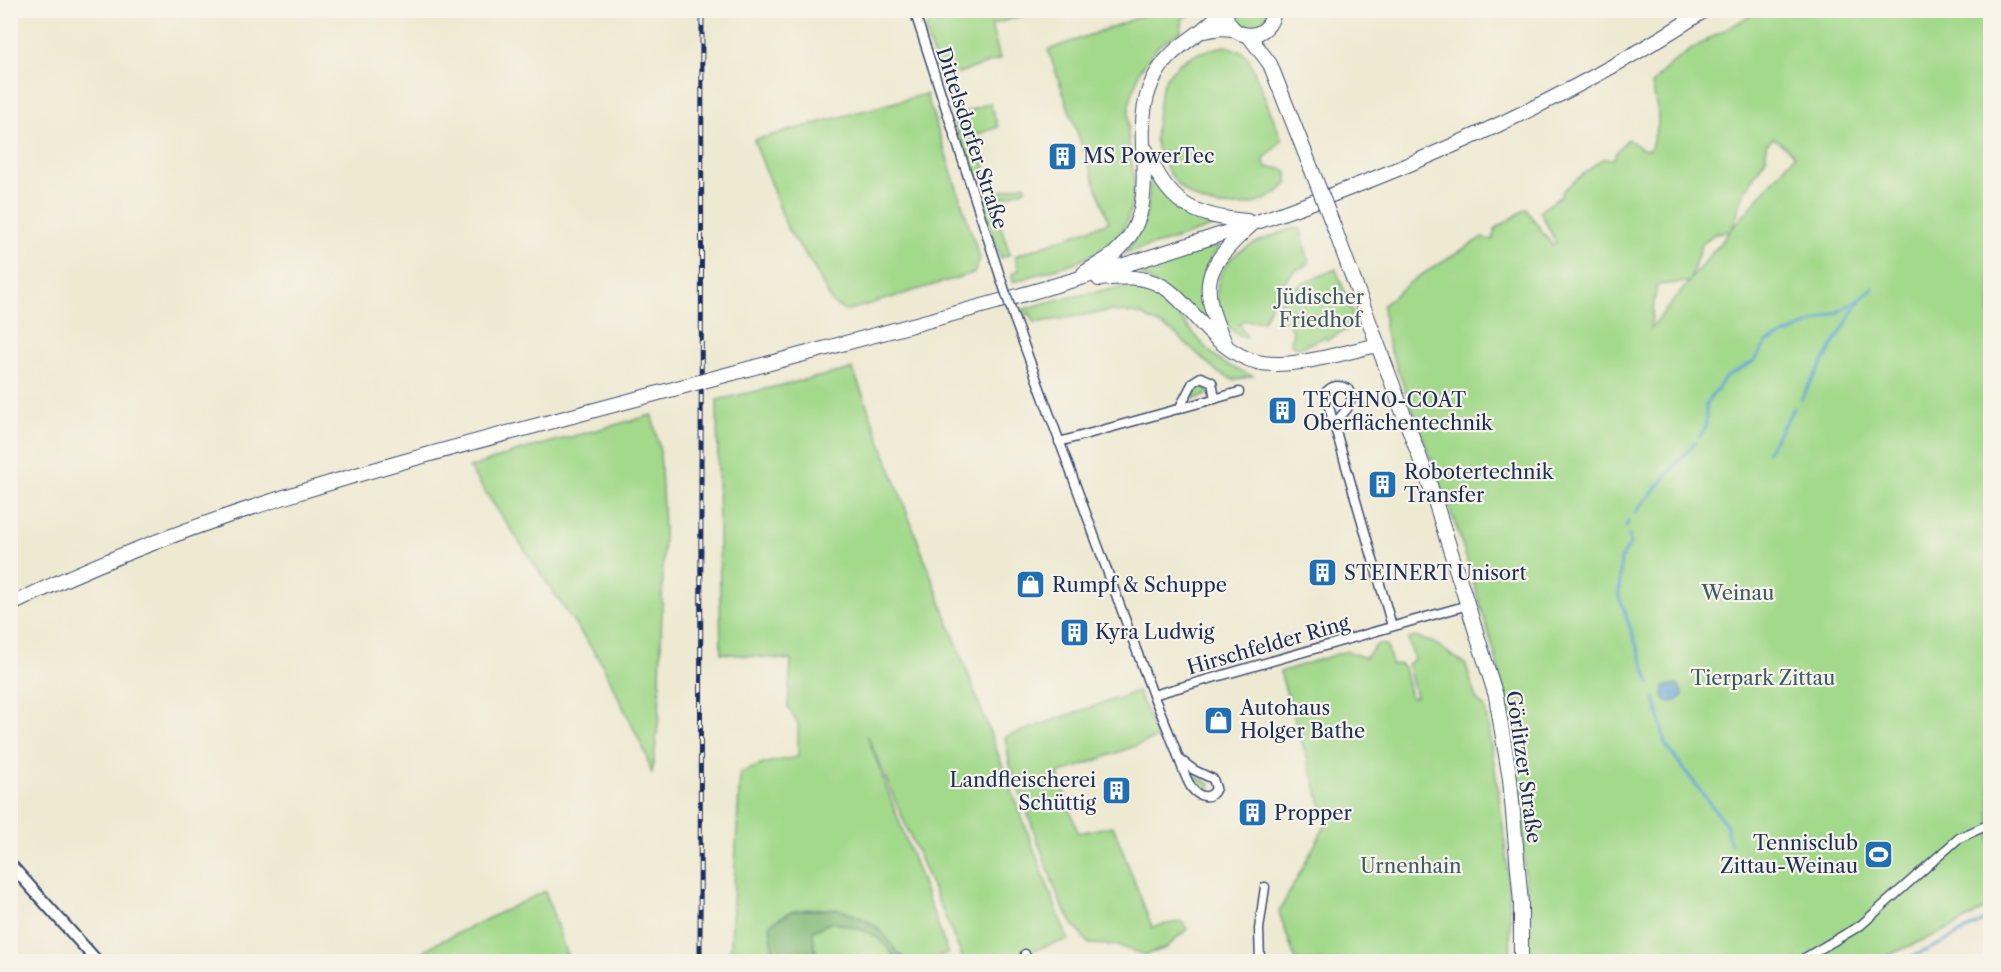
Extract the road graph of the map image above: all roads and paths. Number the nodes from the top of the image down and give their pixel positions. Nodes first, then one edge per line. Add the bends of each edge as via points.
1 (914, 10) edge
2 (1224, 10) edge
3 (1705, 10) edge
4 (1274, 11) edge
5 (1266, 28) junction
6 (1233, 29) junction
7 (1201, 31) junction
8 (1248, 35) junction
9 (1270, 64) junction
10 (1142, 139) junction
11 (1255, 222) junction
12 (1070, 282) junction
13 (1226, 345) junction
14 (1378, 345) junction
15 (1239, 392) dead end
16 (1215, 399) junction
17 (1179, 409) junction
18 (1334, 424) dead end
19 (1059, 442) junction
20 (10, 605) edge
21 (1468, 605) junction
22 (1392, 626) junction
23 (1153, 695) junction
24 (1179, 759) junction
25 (1990, 824) edge
26 (10, 864) edge
27 (1265, 887) dead end
28 (98, 962) edge
29 (1260, 962) edge
30 (1521, 962) edge
31 (1798, 962) edge

1 - 19 street, Dittelsdorfer Straße, bridge via 999,276
2 - 6 main road
2 - 7 main road
3 - 11 main road via 1567,93 1413,163
4 - 5 main road
5 - 8 main road
5 - 9 main road
6 - 7 main road
6 - 8 main road
7 - 10 main road via 1180,45 1159,69 1147,93
8 - 9 main road
9 - 14 main road, Görlitzer Straße, bridge
10 - 11 main road via 1153,166 1178,201 1217,219
10 - 12 main road via 1144,193 1141,213 1130,235 1113,254
11 - 12 main road
11 - 13 main road via 1228,246 1214,265 1208,283 1209,304
12 - 13 main road via 1145,279 1177,297
12 - 20 main road, bridge via 330,483 127,552
13 - 14 main road via 1256,362 1285,364
14 - 21 main road, Görlitzer Straße via 1430,485
15 - 16 street
16 - 17 street
16 - 17 street via 1212,382 1201,377 1193,382
17 - 19 street
18 - 22 street
19 - 23 street
21 - 22 street, Hirschfelder Ring
21 - 30 main road, Görlitzer Straße via 1496,696 1504,741 1521,903
22 - 23 street, Hirschfelder Ring
23 - 24 street
24 - 24 street via 1193,790 1205,797 1213,795 1213,779
25 - 31 street via 1959,838 1861,925
26 - 28 street
27 - 29 street via 1259,929

